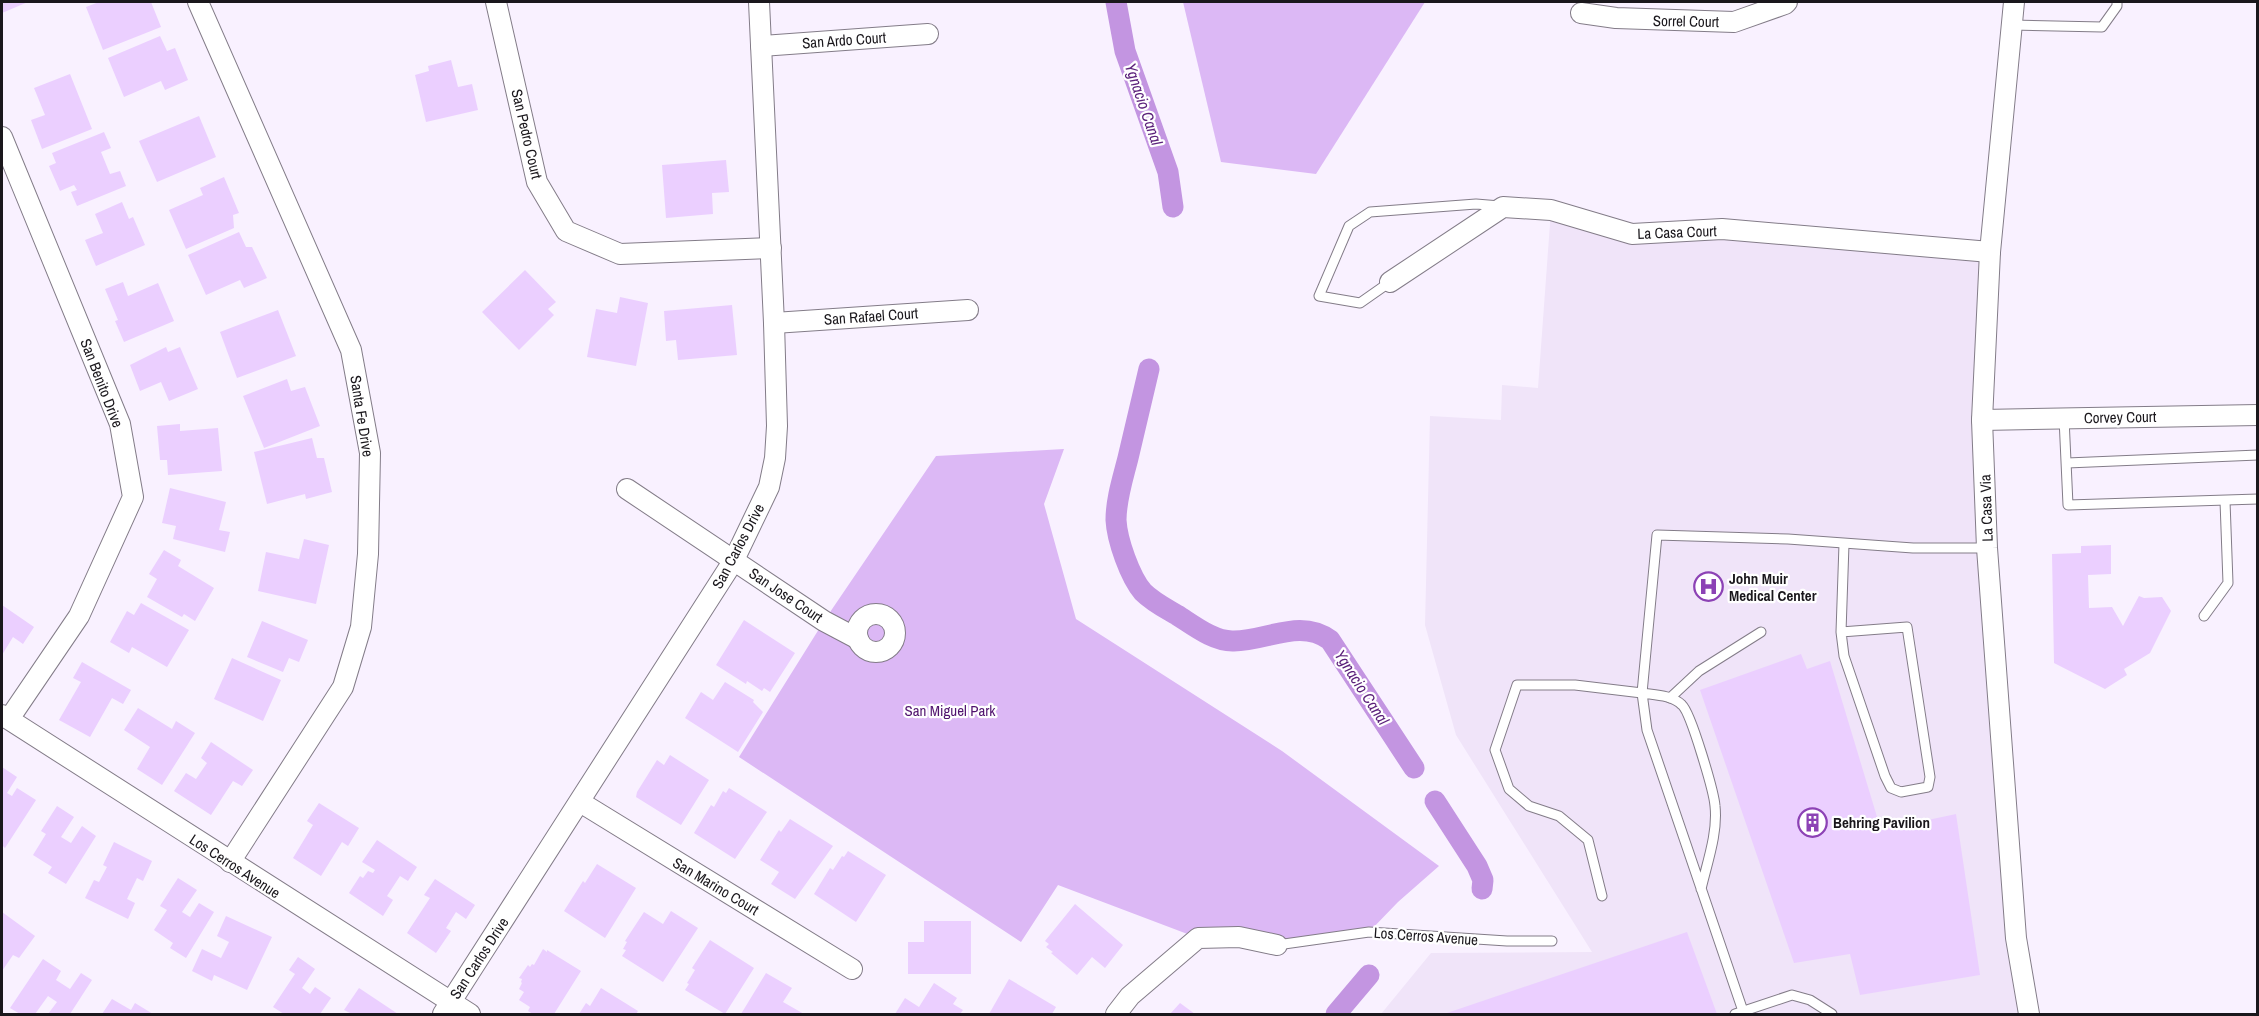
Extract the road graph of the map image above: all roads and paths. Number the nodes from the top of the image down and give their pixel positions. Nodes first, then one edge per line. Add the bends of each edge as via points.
1 (198, 2) edge
2 (496, 2) edge
3 (759, 2) edge
4 (1787, 2) edge
5 (2014, 2) edge
6 (2117, 2) edge
7 (1581, 13) dead end
8 (2012, 26) junction
9 (928, 34) dead end
10 (761, 46) junction
11 (2, 137) edge
12 (1503, 207) junction
13 (771, 248) junction
14 (1990, 252) junction
15 (1390, 282) joint
16 (968, 310) dead end
17 (774, 323) junction
18 (2258, 415) edge
19 (2064, 418) junction
20 (1982, 420) junction
21 (2258, 455) edge
22 (2067, 463) junction
23 (627, 489) dead end
24 (2258, 499) edge
25 (2225, 501) junction
26 (1844, 544) junction
27 (1987, 548) junction
28 (734, 560) junction
29 (2204, 616) dead end
30 (1841, 632) junction
31 (1761, 633) dead end
32 (858, 639) dead end
33 (1642, 693) junction
34 (1670, 698) junction
35 (5, 717) edge
36 (580, 802) junction
37 (230, 862) junction
38 (1701, 889) junction
39 (1602, 896) dead end
40 (1552, 941) dead end
41 (1277, 945) joint
42 (852, 969) dead end
43 (446, 1009) edge
44 (1740, 1013) edge
45 (470, 1014) edge
46 (1116, 1014) edge
47 (1832, 1014) edge
48 (2029, 1014) edge

1 - 37 street, Santa Fe Drive via 351,350 370,453 368,555 361,627 343,687
2 - 13 street, San Pedro Court via 537,182 566,231 620,254
3 - 10 street, San Carlos Drive
4 - 7 street, Sorrel Court via 1734,22
5 - 8 street, La Casa Via
6 - 8 lane via 2102,27
8 - 14 street, La Casa Via
9 - 10 street, San Ardo Court
10 - 13 street, San Carlos Drive
11 - 35 street, San Benito Drive via 120,424 133,497 79,616
12 - 14 street, La Casa Court via 1551,210 1632,234 1722,230
12 - 15 street
12 - 15 lane via 1476,204 1370,212 1349,226 1319,296 1360,303
13 - 17 street, San Carlos Drive
14 - 20 street, La Casa Via
16 - 17 street, San Rafael Court
17 - 28 street, San Carlos Drive via 775,458 769,488
18 - 19 street, Corvey Court
19 - 20 street, Corvey Court
19 - 22 lane
20 - 27 street, La Casa Via
21 - 22 lane
22 - 25 lane via 2068,505
23 - 28 street, San Jose Court
24 - 25 lane
25 - 29 lane via 2228,583
26 - 27 lane
26 - 30 lane
26 - 33 lane via 1657,535
27 - 48 street, La Casa Via via 2016,938
28 - 32 street, San Jose Court via 824,621
28 - 36 street, San Carlos Drive
30 - 30 lane via 1845,656 1891,788 1901,792 1928,787 1930,777 1907,627
31 - 34 lane via 1699,671
33 - 34 lane
33 - 38 lane via 1647,730
33 - 39 lane via 1517,685 1495,750 1509,789 1529,806 1559,816 1588,840
34 - 38 lane via 1682,705 1691,719 1715,806
35 - 37 street, Los Cerros Avenue
36 - 42 street, San Marino Court
36 - 43 street, San Carlos Drive
37 - 43 street, Los Cerros Avenue
38 - 44 lane
40 - 41 lane, Los Cerros Avenue via 1369,932
41 - 46 street, Los Cerros Avenue via 1239,937 1198,938 1130,996
43 - 45 street, Los Cerros Avenue
44 - 47 lane via 1792,995 1810,1000

